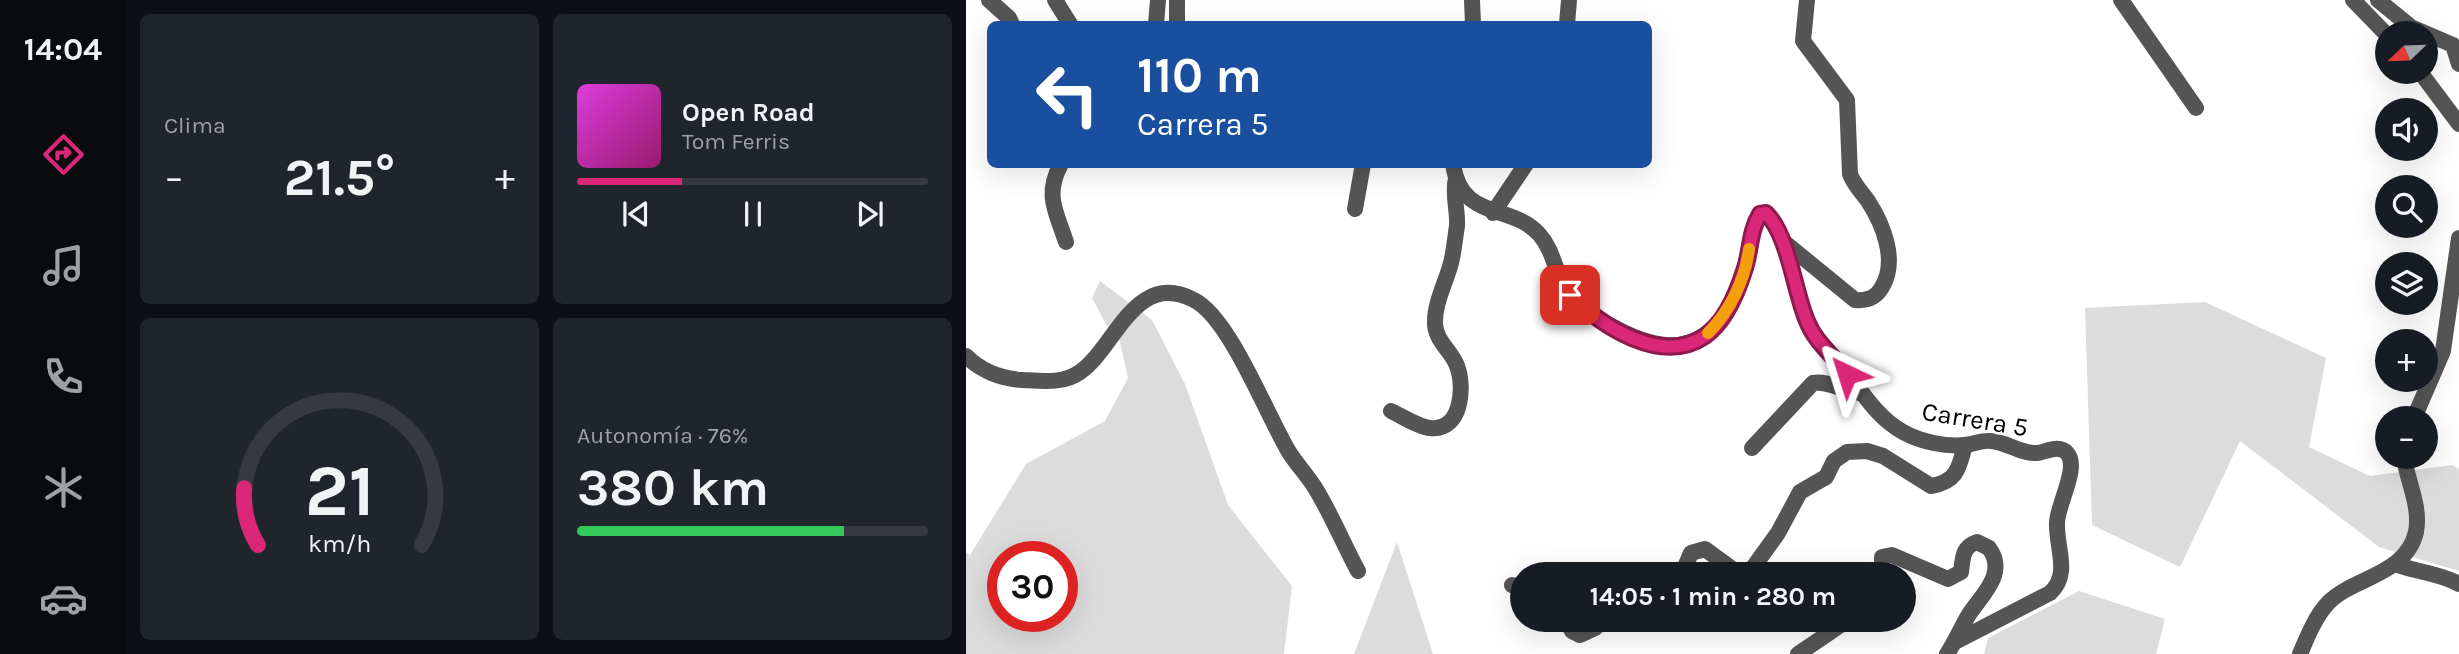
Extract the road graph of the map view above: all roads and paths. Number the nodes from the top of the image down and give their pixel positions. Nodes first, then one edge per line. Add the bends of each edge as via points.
1 (989, 0) edge
2 (1055, 0) edge
3 (1158, 0) edge
4 (1177, 0) edge
5 (1472, 0) edge
6 (1569, 0) edge
7 (1807, 0) edge
8 (2121, 0) edge
9 (2353, 0) edge
10 (2378, 0) edge
11 (1010, 21) edge
12 (1068, 21) edge
13 (1156, 21) edge
14 (1177, 21) edge
15 (1473, 21) edge
16 (1567, 21) edge
17 (2375, 23) edge
18 (2459, 64) edge
19 (2429, 84) edge
20 (2196, 108) dead end
21 (2459, 124) edge
22 (1059, 168) edge
23 (1362, 168) edge
24 (1523, 168) edge
25 (1455, 171) edge
26 (1355, 209) dead end
27 (1493, 213) junction
28 (1779, 238) junction
29 (2459, 238) edge
30 (1066, 242) dead end
31 (966, 356) edge
32 (1862, 393) junction
33 (2419, 406) edge
34 (1391, 411) dead end
35 (1965, 445) junction
36 (1752, 448) dead end
37 (2407, 469) edge
38 (1687, 562) edge
39 (1724, 562) edge
40 (1757, 562) edge
41 (1882, 562) edge
42 (1908, 562) edge
43 (2395, 564) junction
44 (1916, 565) edge
45 (1358, 571) dead end
46 (2459, 584) edge
47 (1830, 632) edge
48 (1951, 648) edge
49 (1798, 654) edge
50 (2300, 654) edge

1 - 11 street
2 - 12 street
3 - 13 street
4 - 14 street
5 - 15 street
6 - 16 street
7 - 28 street via 1803,41 1847,100 1850,174 1884,230 1889,258 1885,282 1878,295 1855,300
8 - 20 street
9 - 17 street
10 - 18 street via 2411,27 2453,45
19 - 21 street
22 - 30 street via 1051,195
23 - 26 street
24 - 27 street
25 - 27 street, Carrera 5 via 1465,193
25 - 34 street via 1457,222 1435,327 1457,364 1460,404 1452,419 1430,429
27 - 28 street, Carrera 5 via 1521,222 1540,235 1570,295 1583,308 1627,334 1663,347 1686,345 1706,336 1719,321 1745,270 1760,214 1766,213 1772,220
28 - 32 street, Carrera 5 via 1813,335
29 - 33 street via 2443,351
31 - 45 street via 976,366 1010,379 1054,381 1079,373 1142,300 1169,292 1195,300 1219,324 1289,451 1317,491
32 - 35 street, Carrera 5 via 1876,411 1904,432 1934,443
32 - 36 street via 1813,383
35 - 40 street via 1958,473 1951,481 1931,486 1883,456 1857,451 1841,455 1826,477 1800,492
35 - 48 street, Carrera 5 via 1989,440 2024,452 2062,449 2072,466 2057,522 2062,573 2058,586
37 - 43 street via 2416,531
38 - 39 street via 1691,553 1706,549
41 - 42 street via 1892,555
43 - 46 street
43 - 50 street via 2329,601
44 - 48 street via 1948,579 1961,572 1967,547 1977,542 1989,548 1995,563 1993,581
47 - 49 street

